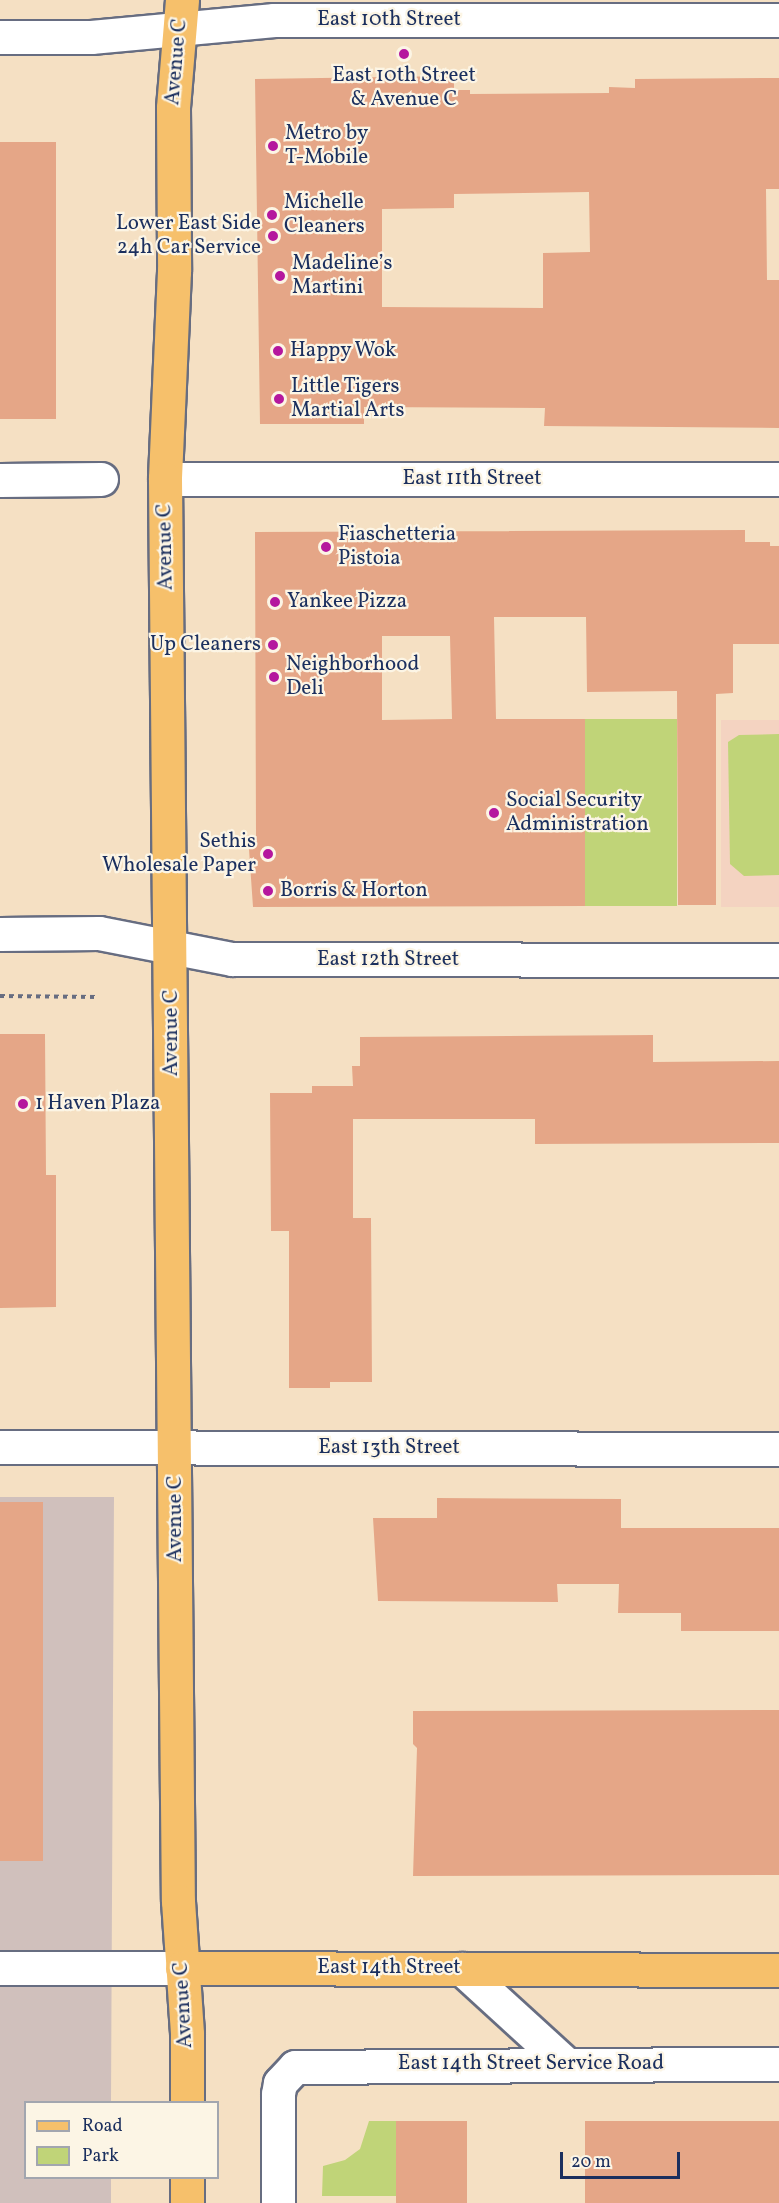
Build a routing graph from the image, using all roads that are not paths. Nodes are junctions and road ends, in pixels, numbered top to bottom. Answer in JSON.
{"nodes":[{"id":1,"x":181,"y":15,"type":"edge"},
{"id":2,"x":779,"y":20,"type":"edge"},
{"id":3,"x":0,"y":37,"type":"edge"},
{"id":4,"x":101,"y":479,"type":"dead end"},
{"id":5,"x":779,"y":479,"type":"edge"},
{"id":6,"x":0,"y":480,"type":"edge"},
{"id":7,"x":165,"y":480,"type":"junction"},
{"id":8,"x":0,"y":934,"type":"edge"},
{"id":9,"x":172,"y":948,"type":"junction"},
{"id":10,"x":779,"y":960,"type":"edge"},
{"id":11,"x":0,"y":1447,"type":"edge"},
{"id":12,"x":175,"y":1447,"type":"junction"},
{"id":13,"x":779,"y":1449,"type":"edge"},
{"id":14,"x":0,"y":1968,"type":"edge"},
{"id":15,"x":182,"y":1968,"type":"junction"},
{"id":16,"x":462,"y":1969,"type":"junction"},
{"id":17,"x":779,"y":1970,"type":"edge"},
{"id":18,"x":566,"y":2064,"type":"junction"},
{"id":19,"x":779,"y":2064,"type":"edge"},
{"id":20,"x":187,"y":2101,"type":"edge"},
{"id":21,"x":187,"y":2179,"type":"edge"},
{"id":22,"x":188,"y":2203,"type":"edge"},
{"id":23,"x":278,"y":2203,"type":"edge"}],
"edges":[{"from":1,"to":2,"type":"street","name":"East 10th Street"},
{"from":1,"to":3,"type":"street","name":"East 10th Street"},
{"from":1,"to":7,"type":"main road","name":"Avenue C"},
{"from":4,"to":6,"type":"street"},
{"from":5,"to":7,"type":"street","name":"East 11th Street"},
{"from":7,"to":9,"type":"main road","name":"Avenue C"},
{"from":8,"to":9,"type":"street","name":"East 12th Street"},
{"from":9,"to":10,"type":"street","name":"East 12th Street"},
{"from":9,"to":12,"type":"main road","name":"Avenue C"},
{"from":11,"to":12,"type":"street","name":"East 13th Street"},
{"from":12,"to":13,"type":"street","name":"East 13th Street"},
{"from":12,"to":15,"type":"main road","name":"Avenue C"},
{"from":14,"to":15,"type":"street","name":"East 14th Street"},
{"from":15,"to":16,"type":"main road","name":"East 14th Street"},
{"from":15,"to":20,"type":"main road","name":"Avenue C"},
{"from":16,"to":17,"type":"main road","name":"East 14th Street"},
{"from":16,"to":18,"type":"street"},
{"from":18,"to":19,"type":"street","name":"East 14th Street Service Road"},
{"from":18,"to":23,"type":"street","name":"East 14th Street Service Road"},
{"from":21,"to":22,"type":"main road"}]}
